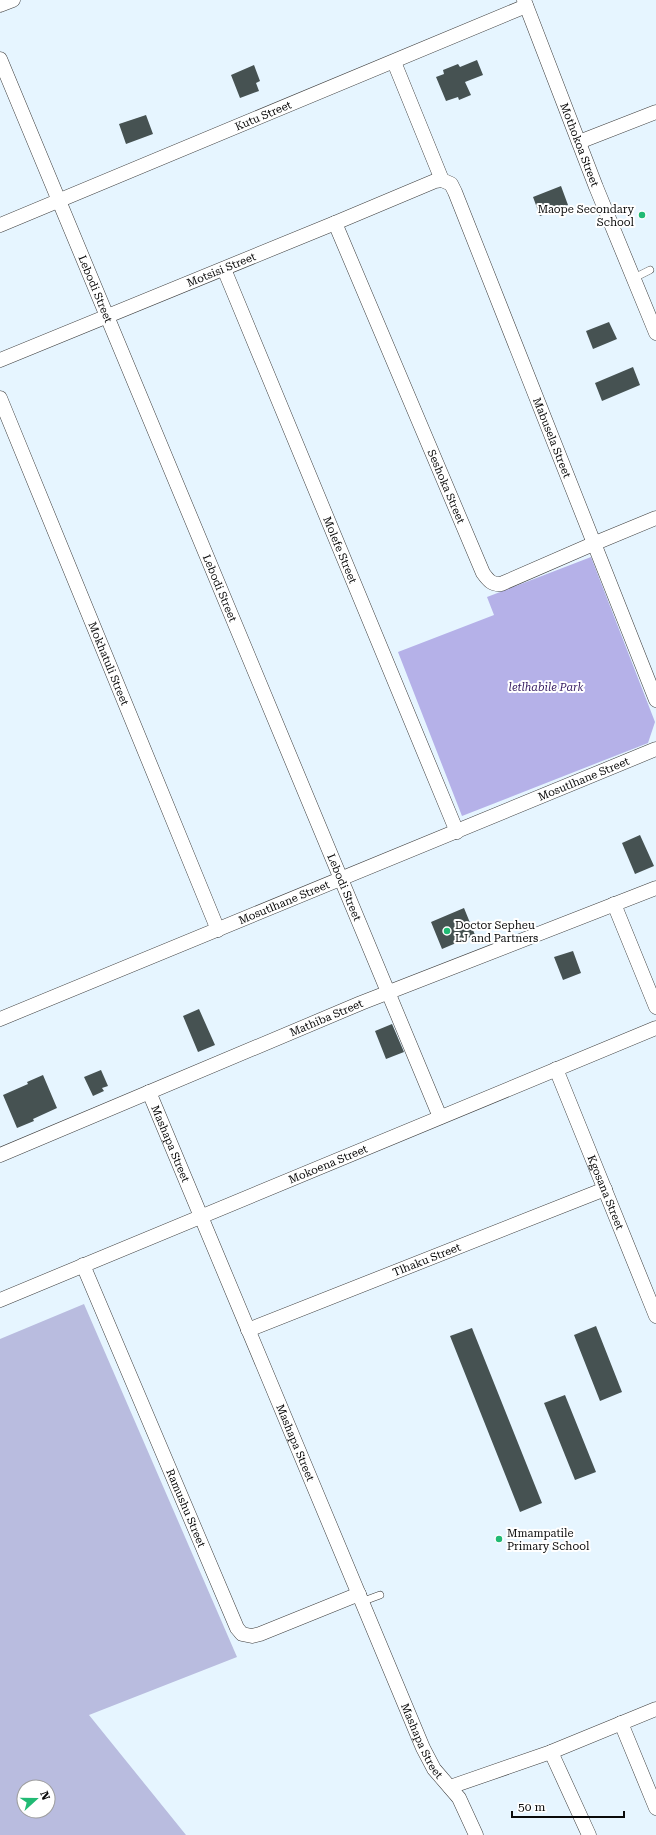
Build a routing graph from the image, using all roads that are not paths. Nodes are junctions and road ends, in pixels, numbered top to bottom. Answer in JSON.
{"nodes":[{"id":1,"x":14,"y":0,"type":"edge"},
{"id":2,"x":525,"y":3,"type":"edge"},
{"id":3,"x":0,"y":5,"type":"edge"},
{"id":4,"x":0,"y":59,"type":"edge"},
{"id":5,"x":394,"y":62,"type":"junction"},
{"id":6,"x":656,"y":112,"type":"edge"},
{"id":7,"x":579,"y":142,"type":"junction"},
{"id":8,"x":442,"y":180,"type":"junction"},
{"id":9,"x":59,"y":200,"type":"junction"},
{"id":10,"x":335,"y":223,"type":"junction"},
{"id":11,"x":0,"y":225,"type":"edge"},
{"id":12,"x":224,"y":268,"type":"junction"},
{"id":13,"x":650,"y":270,"type":"dead end"},
{"id":14,"x":634,"y":278,"type":"junction"},
{"id":15,"x":107,"y":316,"type":"junction"},
{"id":16,"x":656,"y":333,"type":"edge"},
{"id":17,"x":0,"y":360,"type":"edge"},
{"id":18,"x":0,"y":398,"type":"edge"},
{"id":19,"x":656,"y":518,"type":"edge"},
{"id":20,"x":593,"y":544,"type":"junction"},
{"id":21,"x":656,"y":700,"type":"edge"},
{"id":22,"x":656,"y":749,"type":"edge"},
{"id":23,"x":457,"y":832,"type":"junction"},
{"id":24,"x":341,"y":880,"type":"junction"},
{"id":25,"x":656,"y":888,"type":"edge"},
{"id":26,"x":614,"y":904,"type":"junction"},
{"id":27,"x":218,"y":930,"type":"junction"},
{"id":28,"x":388,"y":992,"type":"junction"},
{"id":29,"x":656,"y":1007,"type":"edge"},
{"id":30,"x":0,"y":1019,"type":"edge"},
{"id":31,"x":656,"y":1028,"type":"edge"},
{"id":32,"x":556,"y":1069,"type":"junction"},
{"id":33,"x":149,"y":1092,"type":"junction"},
{"id":34,"x":440,"y":1117,"type":"junction"},
{"id":35,"x":0,"y":1155,"type":"edge"},
{"id":36,"x":604,"y":1189,"type":"junction"},
{"id":37,"x":201,"y":1216,"type":"junction"},
{"id":38,"x":83,"y":1265,"type":"junction"},
{"id":39,"x":0,"y":1300,"type":"edge"},
{"id":40,"x":656,"y":1316,"type":"edge"},
{"id":41,"x":248,"y":1330,"type":"junction"},
{"id":42,"x":380,"y":1595,"type":"dead end"},
{"id":43,"x":360,"y":1598,"type":"junction"},
{"id":44,"x":656,"y":1709,"type":"edge"},
{"id":45,"x":621,"y":1723,"type":"junction"},
{"id":46,"x":551,"y":1752,"type":"junction"},
{"id":47,"x":450,"y":1787,"type":"junction"},
{"id":48,"x":656,"y":1808,"type":"edge"},
{"id":49,"x":476,"y":1835,"type":"edge"},
{"id":50,"x":589,"y":1835,"type":"edge"}],
"edges":[{"from":1,"to":3,"type":"street"},
{"from":2,"to":5,"type":"street","name":"Kutu Street"},
{"from":2,"to":7,"type":"street","name":"Mothokoa Street"},
{"from":4,"to":9,"type":"street","name":"Lebodi Street"},
{"from":5,"to":8,"type":"street"},
{"from":5,"to":9,"type":"street","name":"Kutu Street"},
{"from":6,"to":7,"type":"street"},
{"from":7,"to":14,"type":"street","name":"Mothokoa Street"},
{"from":8,"to":10,"type":"street","name":"Motsisi Street"},
{"from":8,"to":20,"type":"street","name":"Mabusela Street"},
{"from":9,"to":11,"type":"street","name":"Kutu Street"},
{"from":9,"to":15,"type":"street","name":"Lebodi Street"},
{"from":10,"to":12,"type":"street","name":"Motsisi Street"},
{"from":10,"to":20,"type":"street","name":"Seshoka Street"},
{"from":12,"to":15,"type":"street","name":"Motsisi Street"},
{"from":12,"to":23,"type":"street","name":"Molefe Street"},
{"from":13,"to":14,"type":"lane"},
{"from":14,"to":16,"type":"street","name":"Mothokoa Street"},
{"from":15,"to":17,"type":"street","name":"Motsisi Street"},
{"from":15,"to":24,"type":"street","name":"Lebodi Street"},
{"from":18,"to":27,"type":"street","name":"Mokhatuli Street"},
{"from":19,"to":20,"type":"street","name":"Seshoka Street"},
{"from":20,"to":21,"type":"street","name":"Mabusela Street"},
{"from":22,"to":23,"type":"street","name":"Mosutlhane Street"},
{"from":23,"to":24,"type":"street","name":"Mosutlhane Street"},
{"from":24,"to":27,"type":"street","name":"Mosutlhane Street"},
{"from":24,"to":28,"type":"street","name":"Lebodi Street"},
{"from":25,"to":26,"type":"street","name":"Mathiba Street"},
{"from":26,"to":28,"type":"street","name":"Mathiba Street"},
{"from":26,"to":29,"type":"street"},
{"from":27,"to":30,"type":"street","name":"Mosutlhane Street"},
{"from":28,"to":33,"type":"street","name":"Mathiba Street"},
{"from":28,"to":34,"type":"street","name":"Lebodi Street"},
{"from":31,"to":32,"type":"street","name":"Mokoena Street"},
{"from":32,"to":34,"type":"street","name":"Mokoena Street"},
{"from":32,"to":36,"type":"street","name":"Kgosana Street"},
{"from":33,"to":35,"type":"street","name":"Mathiba Street"},
{"from":33,"to":37,"type":"street","name":"Mashapa Street"},
{"from":34,"to":37,"type":"street","name":"Mokoena Street"},
{"from":36,"to":40,"type":"street","name":"Kgosana Street"},
{"from":36,"to":41,"type":"street","name":"Tlhaku Street"},
{"from":37,"to":38,"type":"street","name":"Mokoena Street"},
{"from":37,"to":41,"type":"street","name":"Mashapa Street"},
{"from":38,"to":39,"type":"street","name":"Mokoena Street"},
{"from":38,"to":43,"type":"street","name":"Ramushu Street"},
{"from":41,"to":43,"type":"street","name":"Mashapa Street"},
{"from":42,"to":43,"type":"lane"},
{"from":43,"to":47,"type":"street","name":"Mashapa Street"},
{"from":44,"to":45,"type":"street"},
{"from":45,"to":46,"type":"street"},
{"from":45,"to":48,"type":"street"},
{"from":46,"to":47,"type":"street"},
{"from":46,"to":50,"type":"street"},
{"from":47,"to":49,"type":"street","name":"Mashapa Street"}]}
